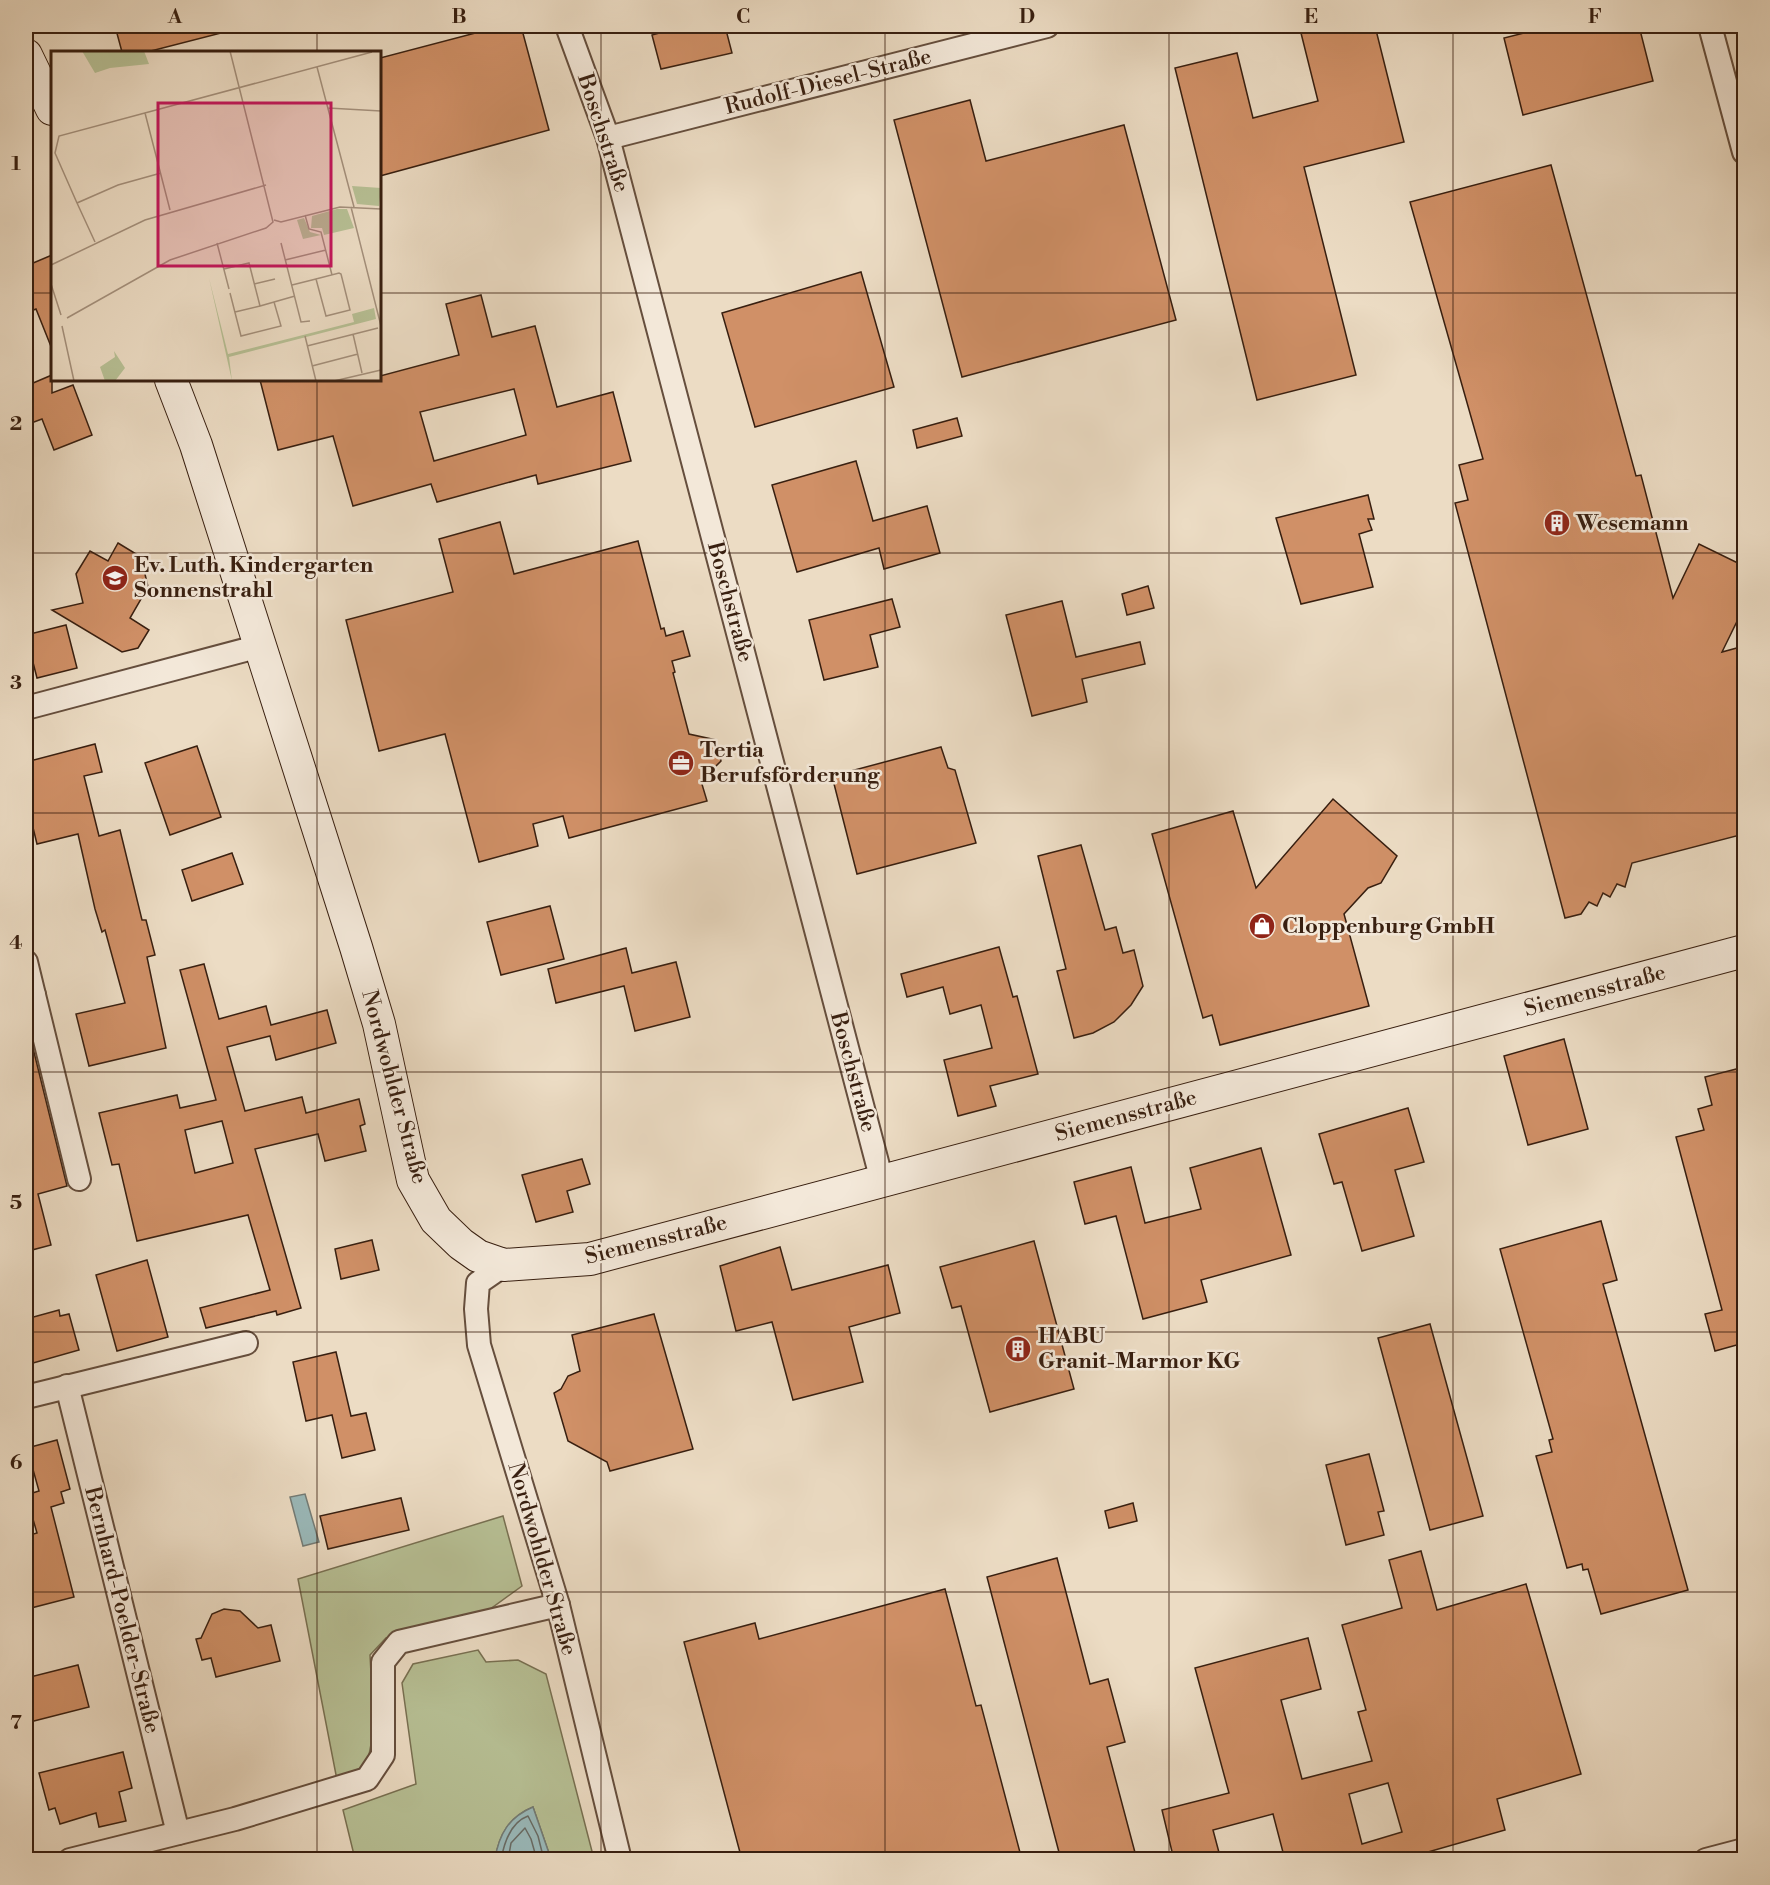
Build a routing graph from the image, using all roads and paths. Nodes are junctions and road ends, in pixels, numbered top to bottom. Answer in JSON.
{"nodes":[{"id":1,"x":567,"y":26,"type":"edge"},
{"id":2,"x":1047,"y":26,"type":"edge"},
{"id":3,"x":1710,"y":26,"type":"edge"},
{"id":4,"x":1013,"y":30,"type":"edge"},
{"id":5,"x":26,"y":56,"type":"edge"},
{"id":6,"x":51,"y":108,"type":"edge"},
{"id":7,"x":608,"y":138,"type":"junction"},
{"id":8,"x":1744,"y":152,"type":"edge"},
{"id":9,"x":171,"y":381,"type":"edge"},
{"id":10,"x":260,"y":646,"type":"junction"},
{"id":11,"x":26,"y":708,"type":"edge"},
{"id":12,"x":1744,"y":951,"type":"edge"},
{"id":13,"x":26,"y":962,"type":"edge"},
{"id":14,"x":30,"y":996,"type":"edge"},
{"id":15,"x":79,"y":1179,"type":"dead end"},
{"id":16,"x":882,"y":1181,"type":"junction"},
{"id":17,"x":504,"y":1265,"type":"junction"},
{"id":18,"x":246,"y":1343,"type":"dead end"},
{"id":19,"x":67,"y":1386,"type":"junction"},
{"id":20,"x":26,"y":1397,"type":"edge"},
{"id":21,"x":558,"y":1605,"type":"junction"},
{"id":22,"x":178,"y":1833,"type":"junction"},
{"id":23,"x":70,"y":1860,"type":"edge"},
{"id":24,"x":620,"y":1860,"type":"edge"}],
"edges":[{"from":1,"to":7,"type":"street","name":"Boschstraße"},
{"from":2,"to":4,"type":"street","name":"Rudolf-Diesel-Straße"},
{"from":3,"to":8,"type":"street"},
{"from":4,"to":7,"type":"street","name":"Rudolf-Diesel-Straße"},
{"from":5,"to":6,"type":"main road"},
{"from":7,"to":16,"type":"street","name":"Boschstraße"},
{"from":9,"to":10,"type":"main road","name":"Nordwohlder Straße"},
{"from":10,"to":11,"type":"street"},
{"from":10,"to":17,"type":"main road","name":"Nordwohlder Straße"},
{"from":12,"to":16,"type":"main road","name":"Siemensstraße"},
{"from":13,"to":14,"type":"street"},
{"from":14,"to":15,"type":"street"},
{"from":16,"to":17,"type":"main road","name":"Siemensstraße"},
{"from":17,"to":21,"type":"street","name":"Nordwohlder Straße"},
{"from":18,"to":19,"type":"street"},
{"from":19,"to":20,"type":"street"},
{"from":19,"to":22,"type":"street","name":"Bernhard-Poelder-Straße"},
{"from":21,"to":22,"type":"street"},
{"from":21,"to":24,"type":"street","name":"Nordwohlder Straße"},
{"from":22,"to":23,"type":"street"}]}
